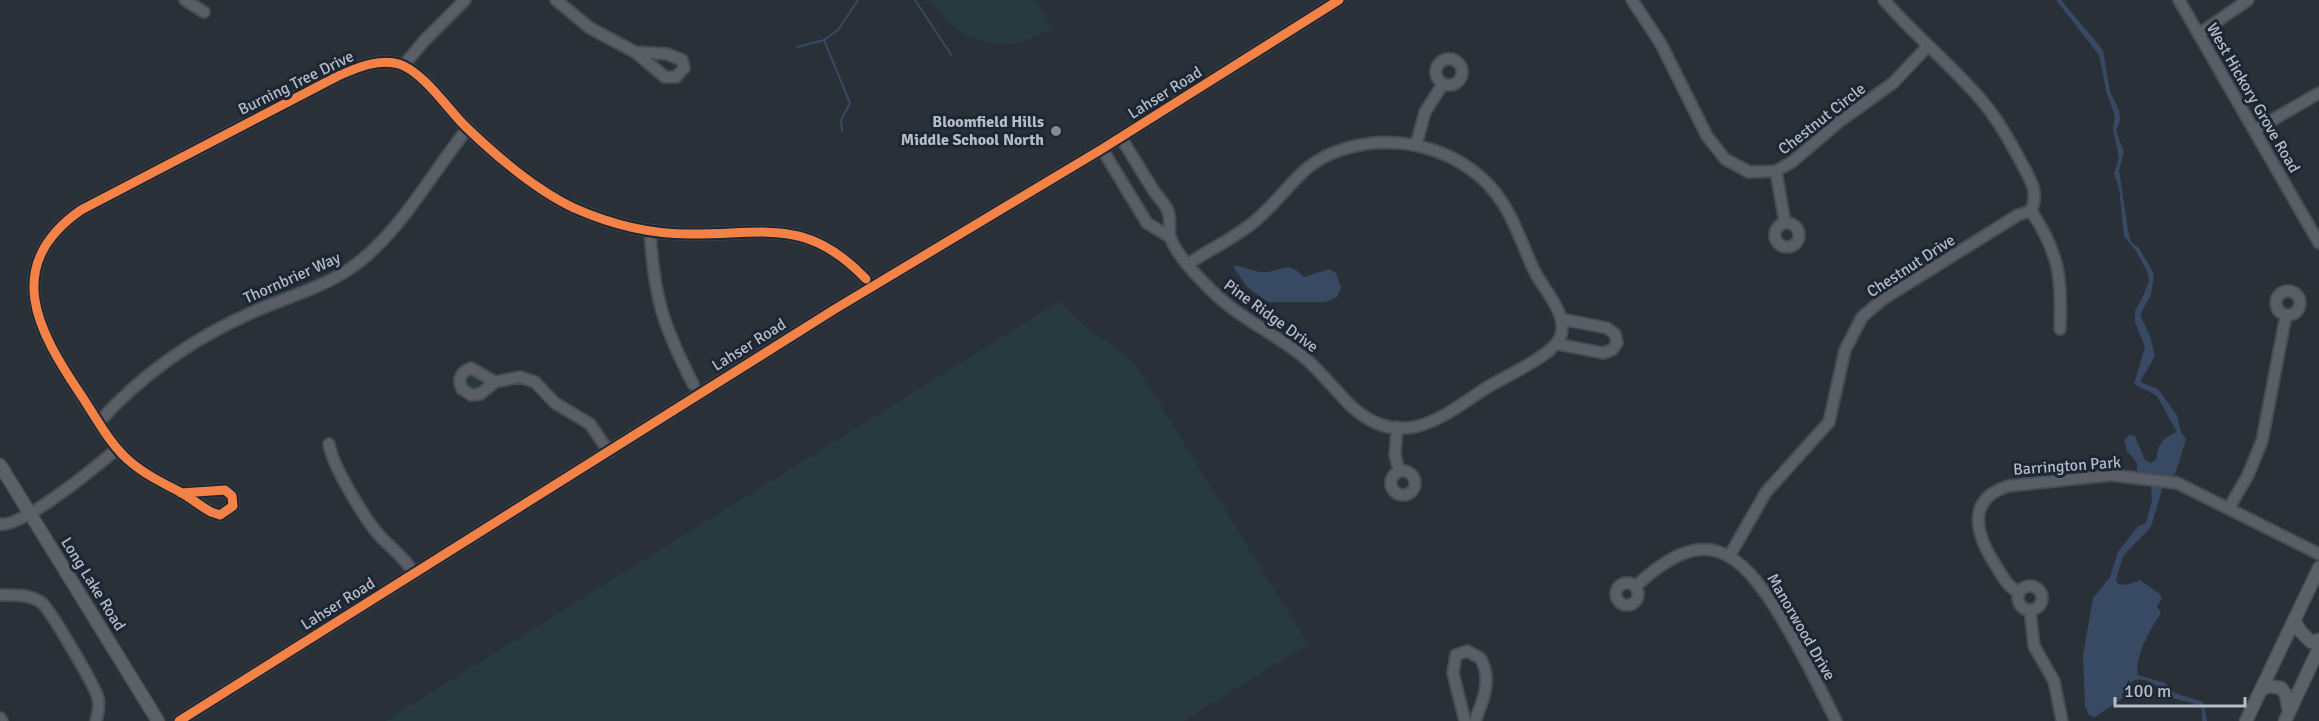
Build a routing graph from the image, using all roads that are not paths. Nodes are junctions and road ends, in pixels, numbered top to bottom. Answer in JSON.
{"nodes":[{"id":1,"x":184,"y":0,"type":"edge"},
{"id":2,"x":465,"y":0,"type":"edge"},
{"id":3,"x":556,"y":0,"type":"edge"},
{"id":4,"x":1339,"y":0,"type":"edge"},
{"id":5,"x":1632,"y":0,"type":"edge"},
{"id":6,"x":1884,"y":0,"type":"edge"},
{"id":7,"x":2179,"y":0,"type":"edge"},
{"id":8,"x":2248,"y":0,"type":"edge"},
{"id":9,"x":204,"y":12,"type":"dead end"},
{"id":10,"x":2199,"y":34,"type":"junction"},
{"id":11,"x":1926,"y":47,"type":"junction"},
{"id":12,"x":635,"y":52,"type":"dead end"},
{"id":13,"x":403,"y":66,"type":"junction"},
{"id":14,"x":1443,"y":84,"type":"dead end"},
{"id":15,"x":2319,"y":93,"type":"edge"},
{"id":16,"x":468,"y":128,"type":"junction"},
{"id":17,"x":2255,"y":130,"type":"junction"},
{"id":18,"x":1121,"y":138,"type":"junction"},
{"id":19,"x":1416,"y":145,"type":"junction"},
{"id":20,"x":1102,"y":149,"type":"junction"},
{"id":21,"x":1776,"y":171,"type":"junction"},
{"id":22,"x":2031,"y":211,"type":"junction"},
{"id":23,"x":1785,"y":223,"type":"dead end"},
{"id":24,"x":650,"y":231,"type":"junction"},
{"id":25,"x":1170,"y":237,"type":"junction"},
{"id":26,"x":2319,"y":243,"type":"edge"},
{"id":27,"x":1188,"y":264,"type":"junction"},
{"id":28,"x":866,"y":279,"type":"dead end"},
{"id":29,"x":2286,"y":315,"type":"dead end"},
{"id":30,"x":1561,"y":320,"type":"junction"},
{"id":31,"x":2060,"y":329,"type":"dead end"},
{"id":32,"x":1557,"y":344,"type":"junction"},
{"id":33,"x":495,"y":382,"type":"dead end"},
{"id":34,"x":693,"y":384,"type":"dead end"},
{"id":35,"x":99,"y":422,"type":"junction"},
{"id":36,"x":1397,"y":427,"type":"junction"},
{"id":37,"x":329,"y":444,"type":"dead end"},
{"id":38,"x":117,"y":449,"type":"junction"},
{"id":39,"x":609,"y":452,"type":"junction"},
{"id":40,"x":0,"y":465,"type":"edge"},
{"id":41,"x":1399,"y":471,"type":"dead end"},
{"id":42,"x":181,"y":493,"type":"dead end"},
{"id":43,"x":2229,"y":508,"type":"junction"},
{"id":44,"x":30,"y":513,"type":"junction"},
{"id":45,"x":0,"y":524,"type":"edge"},
{"id":46,"x":2319,"y":554,"type":"edge"},
{"id":47,"x":1730,"y":555,"type":"junction"},
{"id":48,"x":2319,"y":568,"type":"edge"},
{"id":49,"x":414,"y":573,"type":"junction"},
{"id":50,"x":1635,"y":586,"type":"dead end"},
{"id":51,"x":2019,"y":593,"type":"junction"},
{"id":52,"x":0,"y":595,"type":"edge"},
{"id":53,"x":2030,"y":610,"type":"junction"},
{"id":54,"x":2294,"y":620,"type":"junction"},
{"id":55,"x":2319,"y":640,"type":"edge"},
{"id":56,"x":2319,"y":648,"type":"edge"},
{"id":57,"x":2262,"y":689,"type":"junction"},
{"id":58,"x":2287,"y":716,"type":"edge"},
{"id":59,"x":96,"y":721,"type":"edge"},
{"id":60,"x":158,"y":721,"type":"edge"},
{"id":61,"x":179,"y":721,"type":"edge"},
{"id":62,"x":1465,"y":721,"type":"edge"},
{"id":63,"x":1475,"y":721,"type":"edge"},
{"id":64,"x":1836,"y":721,"type":"edge"},
{"id":65,"x":2062,"y":721,"type":"edge"},
{"id":66,"x":2246,"y":721,"type":"edge"}],
"edges":[{"from":1,"to":9,"type":"street"},
{"from":2,"to":13,"type":"street"},
{"from":3,"to":12,"type":"street"},
{"from":4,"to":18,"type":"street","name":"Lahser Road"},
{"from":5,"to":21,"type":"street","name":"Chestnut Circle"},
{"from":6,"to":11,"type":"street"},
{"from":7,"to":10,"type":"street","name":"West Hickory Grove Road"},
{"from":8,"to":10,"type":"street"},
{"from":10,"to":17,"type":"street","name":"West Hickory Grove Road"},
{"from":11,"to":21,"type":"street","name":"Chestnut Circle"},
{"from":11,"to":22,"type":"street"},
{"from":13,"to":16,"type":"street"},
{"from":13,"to":35,"type":"street","name":"Burning Tree Drive"},
{"from":14,"to":19,"type":"street"},
{"from":15,"to":17,"type":"street"},
{"from":16,"to":24,"type":"street"},
{"from":16,"to":35,"type":"street","name":"Thornbrier Way"},
{"from":17,"to":26,"type":"street","name":"West Hickory Grove Road"},
{"from":18,"to":20,"type":"street","name":"Lahser Road"},
{"from":18,"to":25,"type":"street","name":"Pine Ridge Drive"},
{"from":19,"to":27,"type":"street"},
{"from":19,"to":30,"type":"street"},
{"from":20,"to":25,"type":"street","name":"Pine Ridge Drive"},
{"from":20,"to":39,"type":"street","name":"Lahser Road"},
{"from":21,"to":23,"type":"street"},
{"from":22,"to":31,"type":"street"},
{"from":22,"to":47,"type":"street","name":"Chestnut Drive"},
{"from":24,"to":28,"type":"street"},
{"from":24,"to":34,"type":"street"},
{"from":25,"to":27,"type":"street","name":"Pine Ridge Drive"},
{"from":27,"to":36,"type":"street","name":"Pine Ridge Drive"},
{"from":29,"to":43,"type":"street"},
{"from":30,"to":32,"type":"street"},
{"from":30,"to":32,"type":"street"},
{"from":32,"to":36,"type":"street","name":"Pine Ridge Drive"},
{"from":33,"to":39,"type":"street"},
{"from":35,"to":38,"type":"street","name":"Burning Tree Drive"},
{"from":36,"to":41,"type":"street"},
{"from":37,"to":49,"type":"street"},
{"from":38,"to":42,"type":"street","name":"Burning Tree Drive"},
{"from":38,"to":44,"type":"street"},
{"from":39,"to":49,"type":"street","name":"Lahser Road"},
{"from":40,"to":44,"type":"main road","name":"Long Lake Road"},
{"from":43,"to":46,"type":"street","name":"Barrington Park"},
{"from":43,"to":51,"type":"street","name":"Barrington Park"},
{"from":44,"to":45,"type":"street"},
{"from":44,"to":60,"type":"main road","name":"Long Lake Road"},
{"from":47,"to":50,"type":"street"},
{"from":47,"to":64,"type":"street","name":"Manorwood Drive"},
{"from":48,"to":54,"type":"main road"},
{"from":49,"to":61,"type":"street","name":"Lahser Road"},
{"from":51,"to":53,"type":"street","name":"Barrington Park"},
{"from":51,"to":53,"type":"street","name":"Barrington Park"},
{"from":52,"to":59,"type":"street"},
{"from":53,"to":65,"type":"street","name":"Barrington Park"},
{"from":54,"to":55,"type":"main road"},
{"from":54,"to":57,"type":"main road"},
{"from":56,"to":58,"type":"main road"},
{"from":57,"to":58,"type":"main road"},
{"from":57,"to":66,"type":"main road"},
{"from":62,"to":63,"type":"street"}]}
